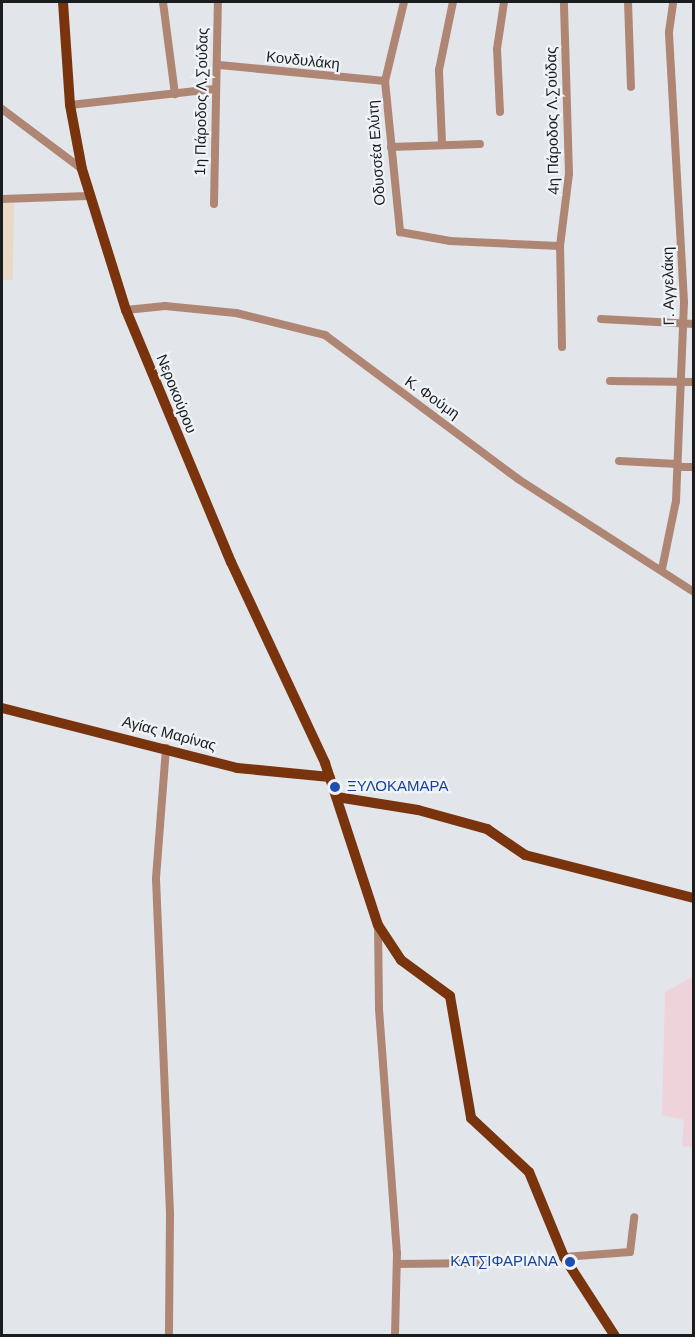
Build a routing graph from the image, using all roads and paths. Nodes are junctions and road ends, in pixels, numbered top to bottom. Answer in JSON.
{"nodes":[{"id":1,"x":64,"y":2,"type":"edge"},
{"id":2,"x":163,"y":2,"type":"edge"},
{"id":3,"x":218,"y":2,"type":"edge"},
{"id":4,"x":404,"y":2,"type":"edge"},
{"id":5,"x":453,"y":2,"type":"edge"},
{"id":6,"x":504,"y":2,"type":"edge"},
{"id":7,"x":564,"y":2,"type":"edge"},
{"id":8,"x":628,"y":2,"type":"edge"},
{"id":9,"x":673,"y":2,"type":"edge"},
{"id":10,"x":219,"y":65,"type":"junction"},
{"id":11,"x":385,"y":81,"type":"junction"},
{"id":12,"x":631,"y":87,"type":"dead end"},
{"id":13,"x":214,"y":89,"type":"junction"},
{"id":14,"x":175,"y":94,"type":"junction"},
{"id":15,"x":70,"y":105,"type":"junction"},
{"id":16,"x":2,"y":109,"type":"edge"},
{"id":17,"x":500,"y":112,"type":"dead end"},
{"id":18,"x":442,"y":143,"type":"junction"},
{"id":19,"x":480,"y":144,"type":"dead end"},
{"id":20,"x":391,"y":147,"type":"junction"},
{"id":21,"x":82,"y":170,"type":"junction"},
{"id":22,"x":88,"y":196,"type":"junction"},
{"id":23,"x":2,"y":199,"type":"edge"},
{"id":24,"x":214,"y":204,"type":"dead end"},
{"id":25,"x":560,"y":246,"type":"junction"},
{"id":26,"x":126,"y":310,"type":"junction"},
{"id":27,"x":601,"y":319,"type":"dead end"},
{"id":28,"x":684,"y":324,"type":"junction"},
{"id":29,"x":693,"y":324,"type":"edge"},
{"id":30,"x":562,"y":347,"type":"dead end"},
{"id":31,"x":610,"y":381,"type":"dead end"},
{"id":32,"x":682,"y":381,"type":"junction"},
{"id":33,"x":693,"y":382,"type":"edge"},
{"id":34,"x":619,"y":461,"type":"dead end"},
{"id":35,"x":678,"y":465,"type":"junction"},
{"id":36,"x":693,"y":467,"type":"edge"},
{"id":37,"x":662,"y":569,"type":"junction"},
{"id":38,"x":693,"y":592,"type":"edge"},
{"id":39,"x":2,"y":708,"type":"edge"},
{"id":40,"x":166,"y":748,"type":"junction"},
{"id":41,"x":330,"y":777,"type":"junction"},
{"id":42,"x":337,"y":797,"type":"junction"},
{"id":43,"x":693,"y":897,"type":"edge"},
{"id":44,"x":378,"y":925,"type":"junction"},
{"id":45,"x":634,"y":1217,"type":"dead end"},
{"id":46,"x":564,"y":1257,"type":"junction"},
{"id":47,"x":485,"y":1263,"type":"dead end"},
{"id":48,"x":397,"y":1264,"type":"junction"},
{"id":49,"x":169,"y":1335,"type":"edge"},
{"id":50,"x":395,"y":1335,"type":"edge"},
{"id":51,"x":615,"y":1335,"type":"edge"}],
"edges":[{"from":1,"to":15,"type":"main road","name":"Νεροκούρου"},
{"from":2,"to":14,"type":"street"},
{"from":3,"to":10,"type":"street","name":"1η Πάροδος Λ.Σούδας"},
{"from":4,"to":11,"type":"street","name":"Οδυσσέα Ελύτη"},
{"from":5,"to":18,"type":"street"},
{"from":6,"to":17,"type":"street"},
{"from":7,"to":25,"type":"street","name":"4η Πάροδος Λ.Σούδας"},
{"from":8,"to":12,"type":"street"},
{"from":9,"to":28,"type":"street","name":"Γ. Αγγελάκη"},
{"from":10,"to":11,"type":"street","name":"Κονδυλάκη"},
{"from":10,"to":13,"type":"street","name":"1η Πάροδος Λ.Σούδας"},
{"from":11,"to":20,"type":"street","name":"Οδυσσέα Ελύτη"},
{"from":13,"to":14,"type":"street"},
{"from":13,"to":24,"type":"street","name":"1η Πάροδος Λ.Σούδας"},
{"from":14,"to":15,"type":"street"},
{"from":15,"to":21,"type":"main road","name":"Νεροκούρου"},
{"from":16,"to":21,"type":"street"},
{"from":18,"to":19,"type":"street"},
{"from":18,"to":20,"type":"street"},
{"from":20,"to":25,"type":"street","name":"Οδυσσέα Ελύτη"},
{"from":21,"to":22,"type":"main road","name":"Νεροκούρου"},
{"from":22,"to":23,"type":"street"},
{"from":22,"to":26,"type":"main road","name":"Νεροκούρου"},
{"from":25,"to":30,"type":"street","name":"4η Πάροδος Λ.Σούδας"},
{"from":26,"to":37,"type":"street","name":"Κ. Φούμη"},
{"from":26,"to":41,"type":"main road","name":"Νεροκούρου"},
{"from":27,"to":28,"type":"street"},
{"from":28,"to":29,"type":"street"},
{"from":28,"to":32,"type":"street","name":"Γ. Αγγελάκη"},
{"from":31,"to":32,"type":"street"},
{"from":32,"to":33,"type":"street"},
{"from":32,"to":35,"type":"street","name":"Γ. Αγγελάκη"},
{"from":34,"to":35,"type":"street"},
{"from":35,"to":36,"type":"street"},
{"from":35,"to":37,"type":"street","name":"Γ. Αγγελάκη"},
{"from":37,"to":38,"type":"street","name":"Κ. Φούμη"},
{"from":39,"to":40,"type":"main road","name":"Αγίας Μαρίνας"},
{"from":40,"to":41,"type":"main road","name":"Αγίας Μαρίνας"},
{"from":40,"to":49,"type":"street"},
{"from":41,"to":42,"type":"main road","name":"Νεροκούρου"},
{"from":42,"to":43,"type":"main road"},
{"from":42,"to":44,"type":"main road","name":"Νεροκούρου"},
{"from":44,"to":46,"type":"main road","name":"Νεροκούρου"},
{"from":44,"to":48,"type":"street"},
{"from":45,"to":46,"type":"street"},
{"from":46,"to":51,"type":"main road","name":"Νεροκούρου"},
{"from":47,"to":48,"type":"street"},
{"from":48,"to":50,"type":"street"}]}
